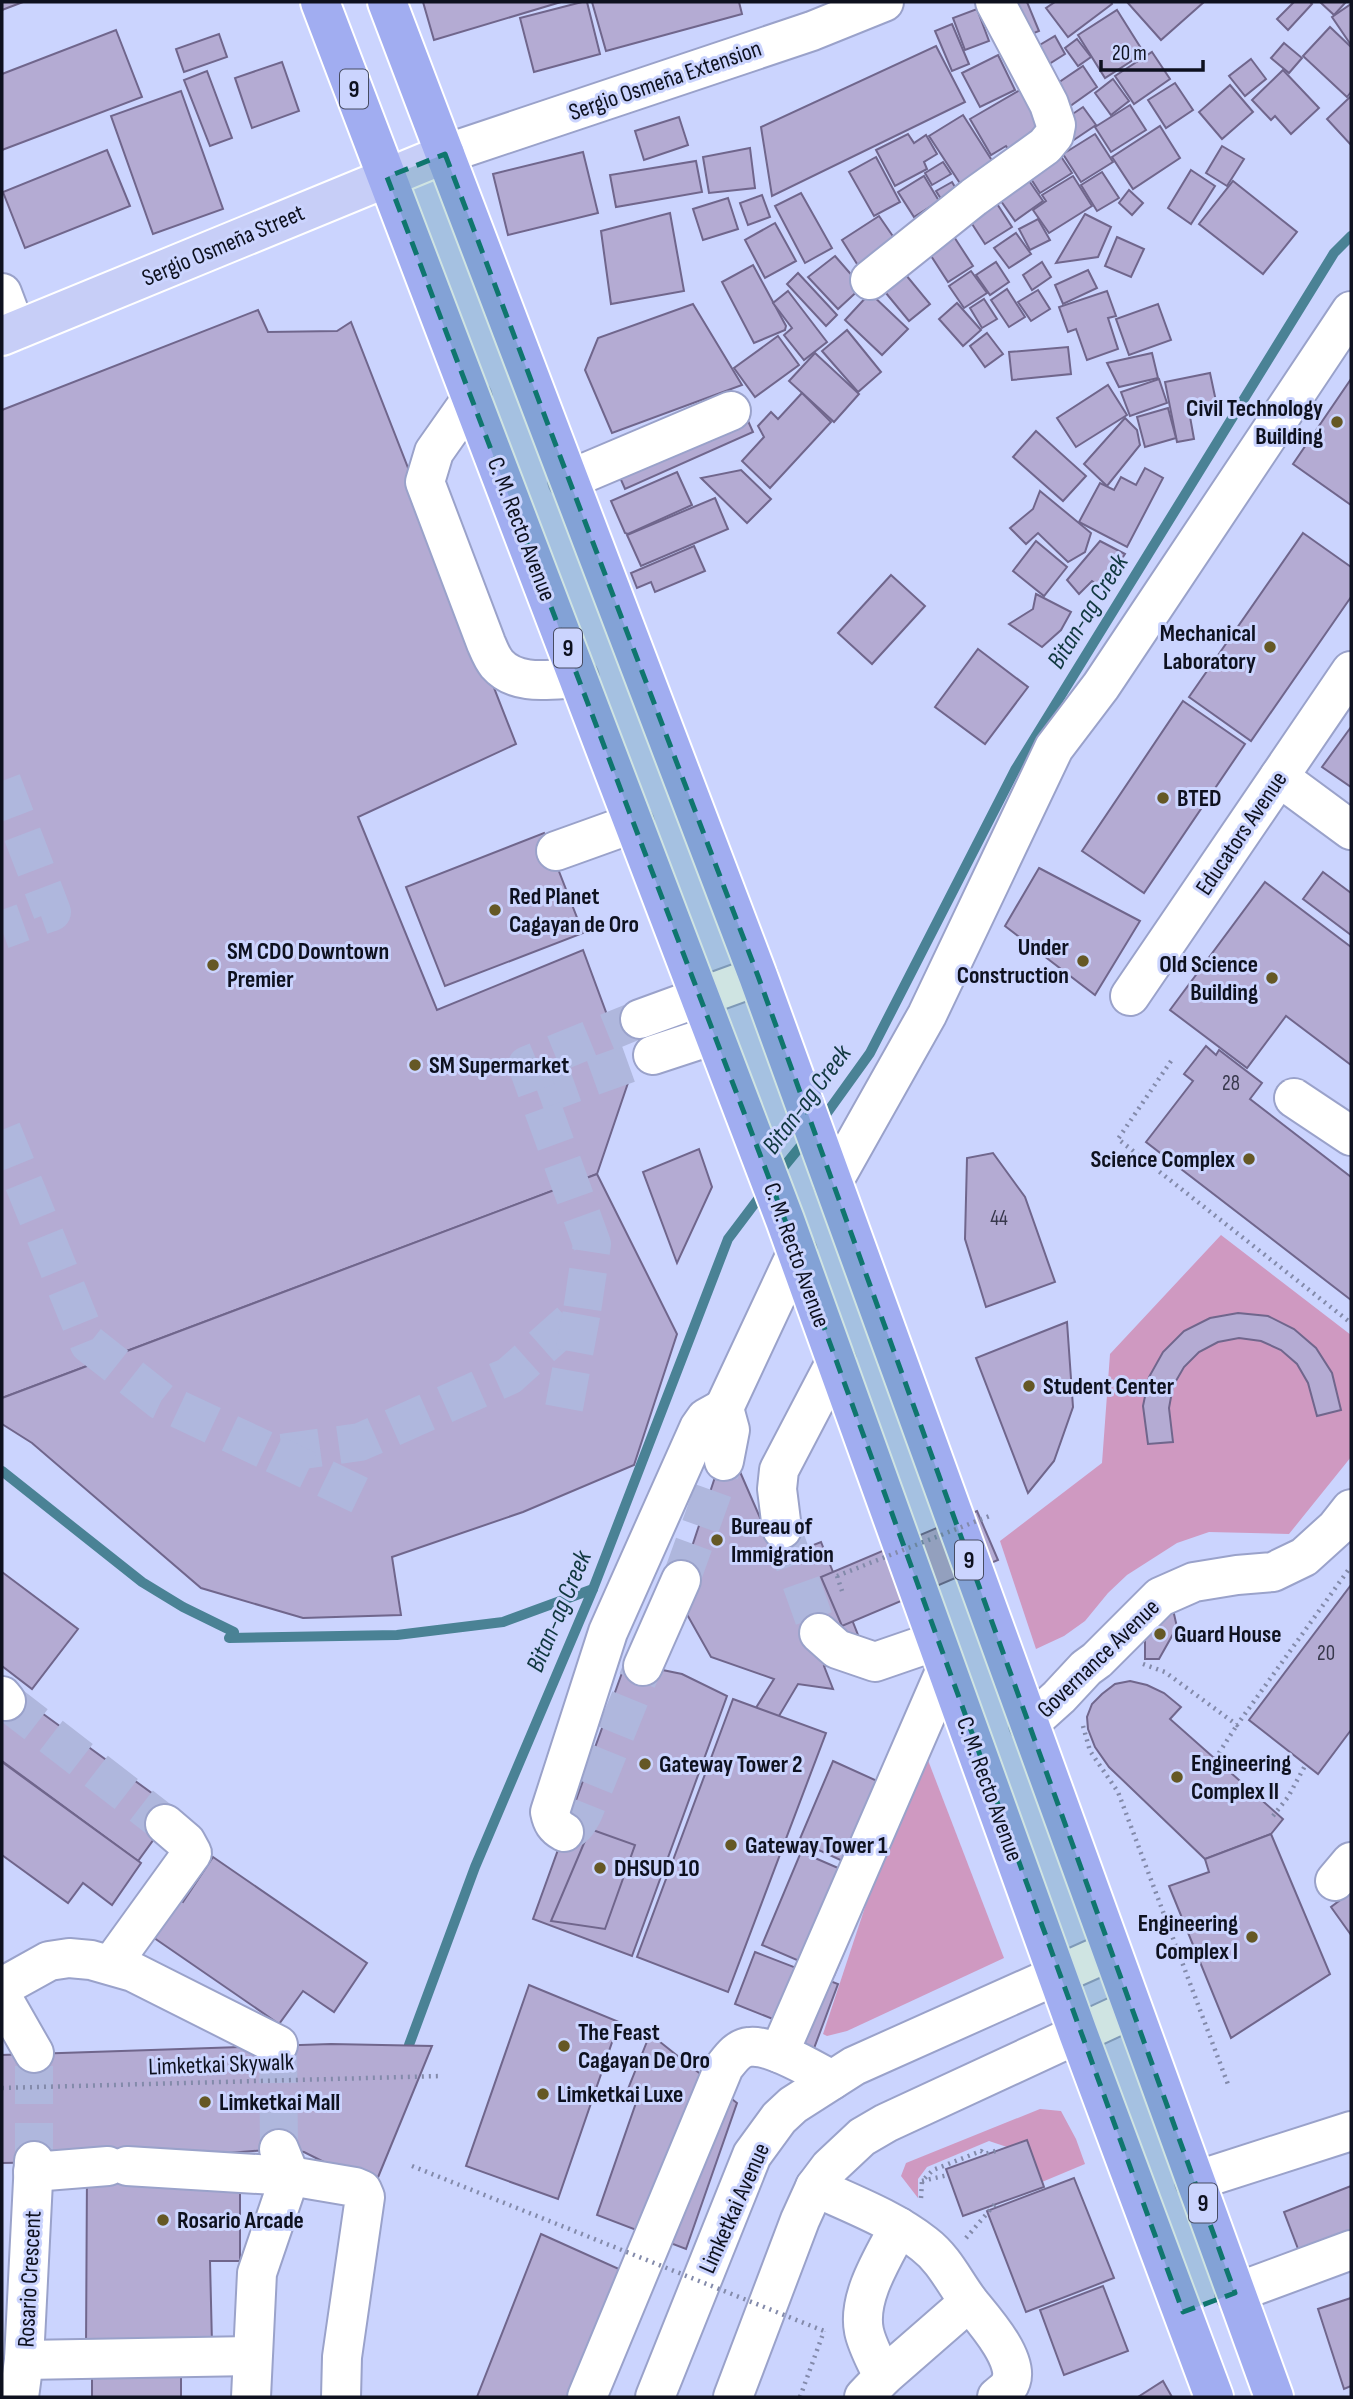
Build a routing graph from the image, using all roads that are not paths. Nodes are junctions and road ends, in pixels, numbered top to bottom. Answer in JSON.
{"nodes":[{"id":1,"x":320,"y":2,"type":"edge"},
{"id":2,"x":387,"y":2,"type":"edge"},
{"id":3,"x":884,"y":2,"type":"edge"},
{"id":4,"x":995,"y":2,"type":"edge"},
{"id":5,"x":445,"y":154,"type":"junction"},
{"id":6,"x":387,"y":177,"type":"junction"},
{"id":7,"x":870,"y":280,"type":"dead end"},
{"id":8,"x":2,"y":293,"type":"edge"},
{"id":9,"x":1351,"y":311,"type":"edge"},
{"id":10,"x":9,"y":333,"type":"edge"},
{"id":11,"x":472,"y":398,"type":"junction"},
{"id":12,"x":731,"y":411,"type":"dead end"},
{"id":13,"x":568,"y":480,"type":"junction"},
{"id":14,"x":1351,"y":671,"type":"edge"},
{"id":15,"x":579,"y":678,"type":"junction"},
{"id":16,"x":1279,"y":777,"type":"junction"},
{"id":17,"x":634,"y":823,"type":"junction"},
{"id":18,"x":1351,"y":830,"type":"edge"},
{"id":19,"x":556,"y":850,"type":"dead end"},
{"id":20,"x":758,"y":976,"type":"junction"},
{"id":21,"x":700,"y":996,"type":"junction"},
{"id":22,"x":1130,"y":996,"type":"dead end"},
{"id":23,"x":640,"y":1019,"type":"tunnel mouth"},
{"id":24,"x":714,"y":1035,"type":"junction"},
{"id":25,"x":653,"y":1055,"type":"tunnel mouth"},
{"id":26,"x":1294,"y":1098,"type":"dead end"},
{"id":27,"x":1351,"y":1136,"type":"edge"},
{"id":28,"x":830,"y":1175,"type":"junction"},
{"id":29,"x":791,"y":1236,"type":"junction"},
{"id":30,"x":836,"y":1361,"type":"junction"},
{"id":31,"x":724,"y":1408,"type":"junction"},
{"id":32,"x":724,"y":1461,"type":"tunnel mouth"},
{"id":33,"x":1351,"y":1508,"type":"edge"},
{"id":34,"x":782,"y":1530,"type":"tunnel mouth"},
{"id":35,"x":681,"y":1580,"type":"tunnel mouth"},
{"id":36,"x":819,"y":1633,"type":"tunnel mouth"},
{"id":37,"x":941,"y":1655,"type":"junction"},
{"id":38,"x":643,"y":1665,"type":"tunnel mouth"},
{"id":39,"x":1029,"y":1724,"type":"junction"},
{"id":40,"x":165,"y":1824,"type":"tunnel mouth"},
{"id":41,"x":564,"y":1832,"type":"dead end"},
{"id":42,"x":1111,"y":1951,"type":"junction"},
{"id":43,"x":111,"y":1965,"type":"junction"},
{"id":44,"x":1057,"y":1975,"type":"junction"},
{"id":45,"x":2,"y":1987,"type":"edge"},
{"id":46,"x":2,"y":1997,"type":"edge"},
{"id":47,"x":1132,"y":2009,"type":"junction"},
{"id":48,"x":1078,"y":2033,"type":"junction"},
{"id":49,"x":278,"y":2045,"type":"dead end"},
{"id":50,"x":34,"y":2053,"type":"tunnel mouth"},
{"id":51,"x":779,"y":2053,"type":"junction"},
{"id":52,"x":832,"y":2080,"type":"junction"},
{"id":53,"x":1351,"y":2131,"type":"edge"},
{"id":54,"x":285,"y":2163,"type":"junction"},
{"id":55,"x":1195,"y":2181,"type":"junction"},
{"id":56,"x":815,"y":2187,"type":"junction"},
{"id":57,"x":922,"y":2244,"type":"junction"},
{"id":58,"x":1351,"y":2250,"type":"edge"},
{"id":59,"x":1235,"y":2293,"type":"junction"},
{"id":60,"x":969,"y":2302,"type":"junction"},
{"id":61,"x":1182,"y":2312,"type":"junction"},
{"id":62,"x":252,"y":2356,"type":"junction"},
{"id":63,"x":24,"y":2360,"type":"junction"},
{"id":64,"x":873,"y":2387,"type":"edge"},
{"id":65,"x":19,"y":2397,"type":"edge"},
{"id":66,"x":251,"y":2397,"type":"edge"},
{"id":67,"x":341,"y":2397,"type":"edge"},
{"id":68,"x":587,"y":2397,"type":"edge"},
{"id":69,"x":654,"y":2397,"type":"edge"},
{"id":70,"x":733,"y":2397,"type":"edge"},
{"id":71,"x":997,"y":2397,"type":"edge"},
{"id":72,"x":1214,"y":2397,"type":"edge"},
{"id":73,"x":1274,"y":2397,"type":"edge"}],
"edges":[{"from":1,"to":6,"type":"highway","name":"C. M. Recto Avenue","number":"9"},
{"from":2,"to":5,"type":"highway","number":"9"},
{"from":3,"to":5,"type":"street","name":"Sergio Osmeña Extension"},
{"from":4,"to":7,"type":"street"},
{"from":5,"to":6,"type":"main road","name":"Sergio Osmeña Street"},
{"from":5,"to":13,"type":"highway","number":"9"},
{"from":6,"to":10,"type":"main road","name":"Sergio Osmeña Street"},
{"from":6,"to":11,"type":"highway","name":"C. M. Recto Avenue","number":"9"},
{"from":8,"to":10,"type":"street"},
{"from":9,"to":28,"type":"street"},
{"from":11,"to":15,"type":"highway","name":"C. M. Recto Avenue","number":"9"},
{"from":11,"to":15,"type":"street"},
{"from":12,"to":13,"type":"street"},
{"from":13,"to":20,"type":"highway","number":"9"},
{"from":14,"to":16,"type":"street","name":"Educators Avenue"},
{"from":15,"to":17,"type":"highway","name":"C. M. Recto Avenue","number":"9"},
{"from":16,"to":18,"type":"street"},
{"from":16,"to":22,"type":"street","name":"Educators Avenue"},
{"from":17,"to":19,"type":"street"},
{"from":17,"to":21,"type":"highway","name":"C. M. Recto Avenue","number":"9"},
{"from":20,"to":21,"type":"street"},
{"from":20,"to":28,"type":"highway","number":"9"},
{"from":21,"to":23,"type":"street"},
{"from":21,"to":24,"type":"highway","name":"C. M. Recto Avenue","number":"9"},
{"from":24,"to":25,"type":"street"},
{"from":24,"to":29,"type":"highway","name":"C. M. Recto Avenue","number":"9"},
{"from":26,"to":27,"type":"street"},
{"from":28,"to":39,"type":"highway","number":"9"},
{"from":29,"to":30,"type":"highway","name":"C. M. Recto Avenue","number":"9"},
{"from":29,"to":31,"type":"street"},
{"from":30,"to":34,"type":"street"},
{"from":30,"to":37,"type":"highway","name":"C. M. Recto Avenue","number":"9"},
{"from":31,"to":32,"type":"street"},
{"from":31,"to":41,"type":"street"},
{"from":33,"to":39,"type":"street","name":"Governance Avenue"},
{"from":35,"to":38,"type":"street"},
{"from":36,"to":37,"type":"street"},
{"from":37,"to":44,"type":"highway","name":"C. M. Recto Avenue","number":"9"},
{"from":37,"to":51,"type":"street"},
{"from":39,"to":42,"type":"highway","number":"9"},
{"from":40,"to":43,"type":"street"},
{"from":42,"to":44,"type":"street","name":"Limketkai Avenue"},
{"from":42,"to":47,"type":"highway","number":"9"},
{"from":43,"to":45,"type":"street"},
{"from":43,"to":49,"type":"street"},
{"from":44,"to":48,"type":"highway","name":"C. M. Recto Avenue","number":"9"},
{"from":44,"to":52,"type":"street","name":"Limketkai Avenue"},
{"from":46,"to":50,"type":"street"},
{"from":47,"to":48,"type":"street"},
{"from":47,"to":55,"type":"highway","number":"9"},
{"from":48,"to":56,"type":"street"},
{"from":48,"to":61,"type":"highway","name":"C. M. Recto Avenue","number":"9"},
{"from":51,"to":52,"type":"street"},
{"from":51,"to":68,"type":"street"},
{"from":52,"to":69,"type":"street","name":"Limketkai Avenue"},
{"from":53,"to":55,"type":"street"},
{"from":54,"to":62,"type":"street"},
{"from":54,"to":63,"type":"street","name":"Rosario Crescent"},
{"from":54,"to":67,"type":"street"},
{"from":55,"to":59,"type":"highway","number":"9"},
{"from":56,"to":57,"type":"street"},
{"from":56,"to":70,"type":"street"},
{"from":57,"to":60,"type":"street"},
{"from":57,"to":64,"type":"street"},
{"from":58,"to":59,"type":"street"},
{"from":59,"to":61,"type":"highway"},
{"from":59,"to":73,"type":"highway","number":"9"},
{"from":60,"to":64,"type":"street"},
{"from":60,"to":71,"type":"street"},
{"from":61,"to":72,"type":"highway","name":"C. M. Recto Avenue","number":"9"},
{"from":62,"to":63,"type":"street"},
{"from":62,"to":66,"type":"street"},
{"from":63,"to":65,"type":"street","name":"Rosario Crescent"}]}
